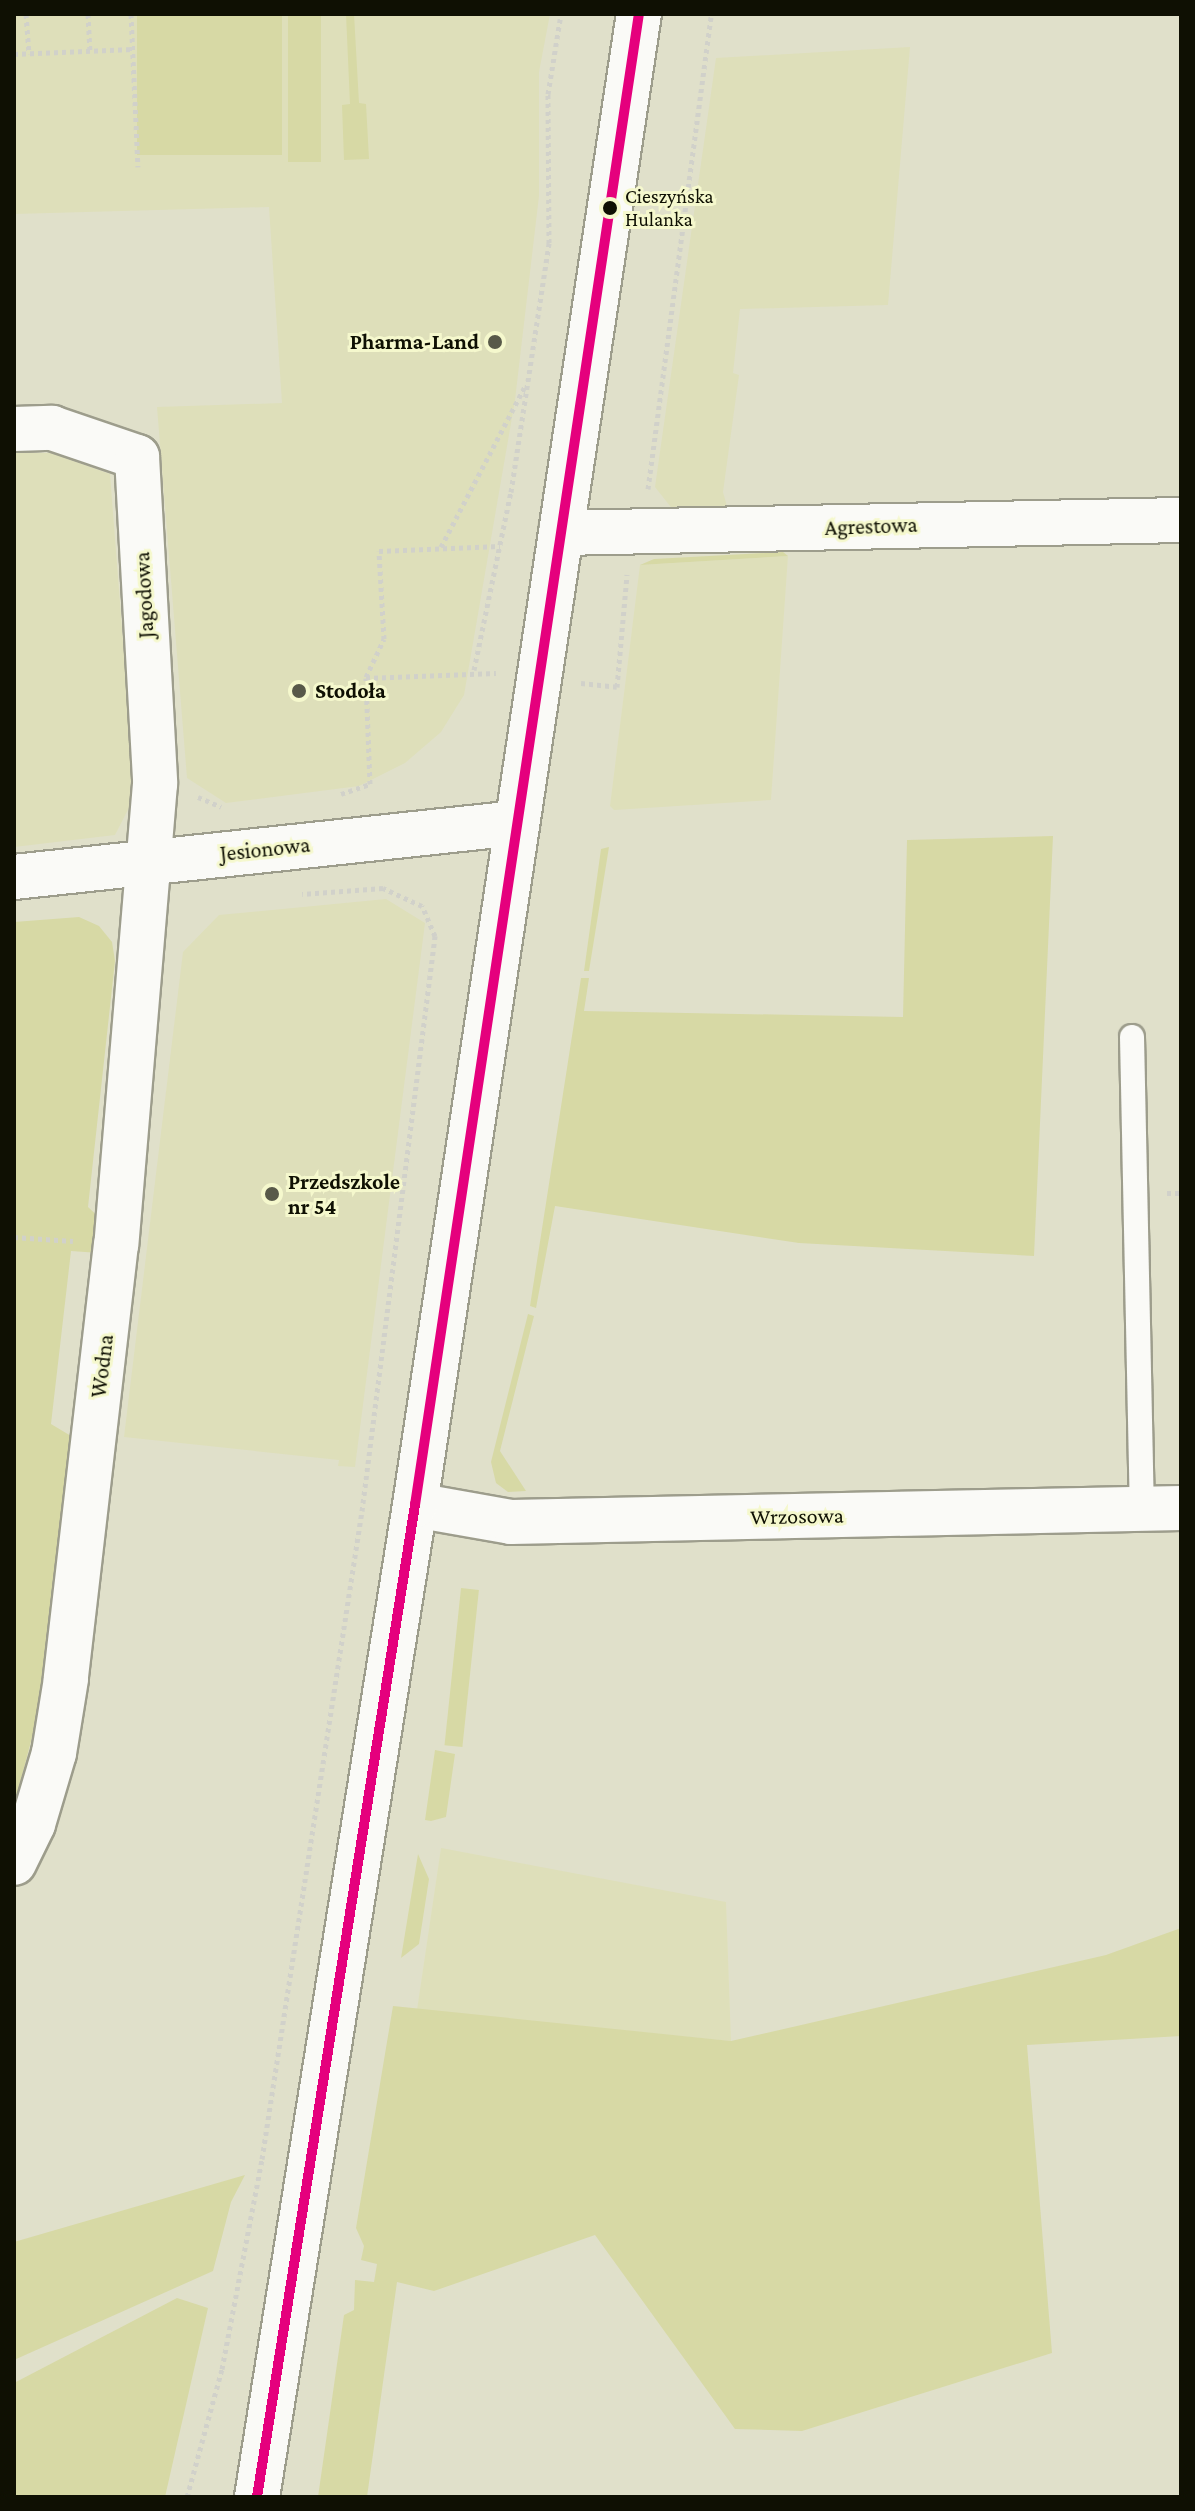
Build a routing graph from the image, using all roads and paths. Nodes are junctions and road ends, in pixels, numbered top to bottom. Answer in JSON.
{"nodes":[{"id":1,"x":26,"y":14,"type":"edge"},
{"id":2,"x":88,"y":14,"type":"edge"},
{"id":3,"x":131,"y":14,"type":"edge"},
{"id":4,"x":561,"y":14,"type":"edge"},
{"id":5,"x":639,"y":14,"type":"edge"},
{"id":6,"x":711,"y":14,"type":"edge"},
{"id":7,"x":133,"y":49,"type":"junction"},
{"id":8,"x":90,"y":51,"type":"junction"},
{"id":9,"x":14,"y":54,"type":"edge"},
{"id":10,"x":29,"y":54,"type":"junction"},
{"id":11,"x":138,"y":167,"type":"dead end"},
{"id":12,"x":527,"y":383,"type":"junction"},
{"id":13,"x":14,"y":429,"type":"edge"},
{"id":14,"x":1181,"y":520,"type":"edge"},
{"id":15,"x":561,"y":533,"type":"junction"},
{"id":16,"x":662,"y":533,"type":"junction"},
{"id":17,"x":500,"y":546,"type":"junction"},
{"id":18,"x":440,"y":548,"type":"junction"},
{"id":19,"x":366,"y":678,"type":"junction"},
{"id":20,"x":617,"y":687,"type":"dead end"},
{"id":21,"x":331,"y":795,"type":"dead end"},
{"id":22,"x":154,"y":799,"type":"junction"},
{"id":23,"x":228,"y":809,"type":"dead end"},
{"id":24,"x":517,"y":823,"type":"junction"},
{"id":25,"x":150,"y":860,"type":"junction"},
{"id":26,"x":14,"y":877,"type":"edge"},
{"id":27,"x":289,"y":896,"type":"dead end"},
{"id":28,"x":1132,"y":1037,"type":"dead end"},
{"id":29,"x":1172,"y":1193,"type":"dead end"},
{"id":30,"x":1181,"y":1193,"type":"edge"},
{"id":31,"x":14,"y":1237,"type":"edge"},
{"id":32,"x":116,"y":1244,"type":"junction"},
{"id":33,"x":415,"y":1505,"type":"junction"},
{"id":34,"x":1161,"y":1509,"type":"edge"},
{"id":35,"x":14,"y":1863,"type":"edge"},
{"id":36,"x":187,"y":2497,"type":"edge"},
{"id":37,"x":257,"y":2497,"type":"edge"}],
"edges":[{"from":1,"to":10,"type":"path"},
{"from":2,"to":8,"type":"path"},
{"from":3,"to":7,"type":"path"},
{"from":4,"to":12,"type":"path"},
{"from":5,"to":15,"type":"street"},
{"from":6,"to":16,"type":"path"},
{"from":7,"to":8,"type":"path"},
{"from":7,"to":11,"type":"path"},
{"from":8,"to":10,"type":"path"},
{"from":9,"to":10,"type":"path"},
{"from":12,"to":17,"type":"path"},
{"from":12,"to":18,"type":"path"},
{"from":13,"to":22,"type":"street","name":"Jagodowa"},
{"from":14,"to":16,"type":"street","name":"Agrestowa"},
{"from":15,"to":16,"type":"street","name":"Agrestowa"},
{"from":15,"to":24,"type":"street"},
{"from":16,"to":20,"type":"path"},
{"from":17,"to":18,"type":"path"},
{"from":17,"to":19,"type":"path"},
{"from":18,"to":19,"type":"path"},
{"from":19,"to":21,"type":"path"},
{"from":22,"to":23,"type":"path"},
{"from":22,"to":25,"type":"street","name":"Jagodowa"},
{"from":24,"to":25,"type":"street","name":"Jesionowa"},
{"from":24,"to":33,"type":"street"},
{"from":25,"to":26,"type":"street","name":"Jesionowa"},
{"from":25,"to":32,"type":"street","name":"Wodna"},
{"from":27,"to":36,"type":"path"},
{"from":28,"to":34,"type":"lane"},
{"from":29,"to":30,"type":"path"},
{"from":31,"to":32,"type":"path"},
{"from":32,"to":35,"type":"street","name":"Wodna"},
{"from":33,"to":34,"type":"street","name":"Wrzosowa"},
{"from":33,"to":37,"type":"street"}]}
